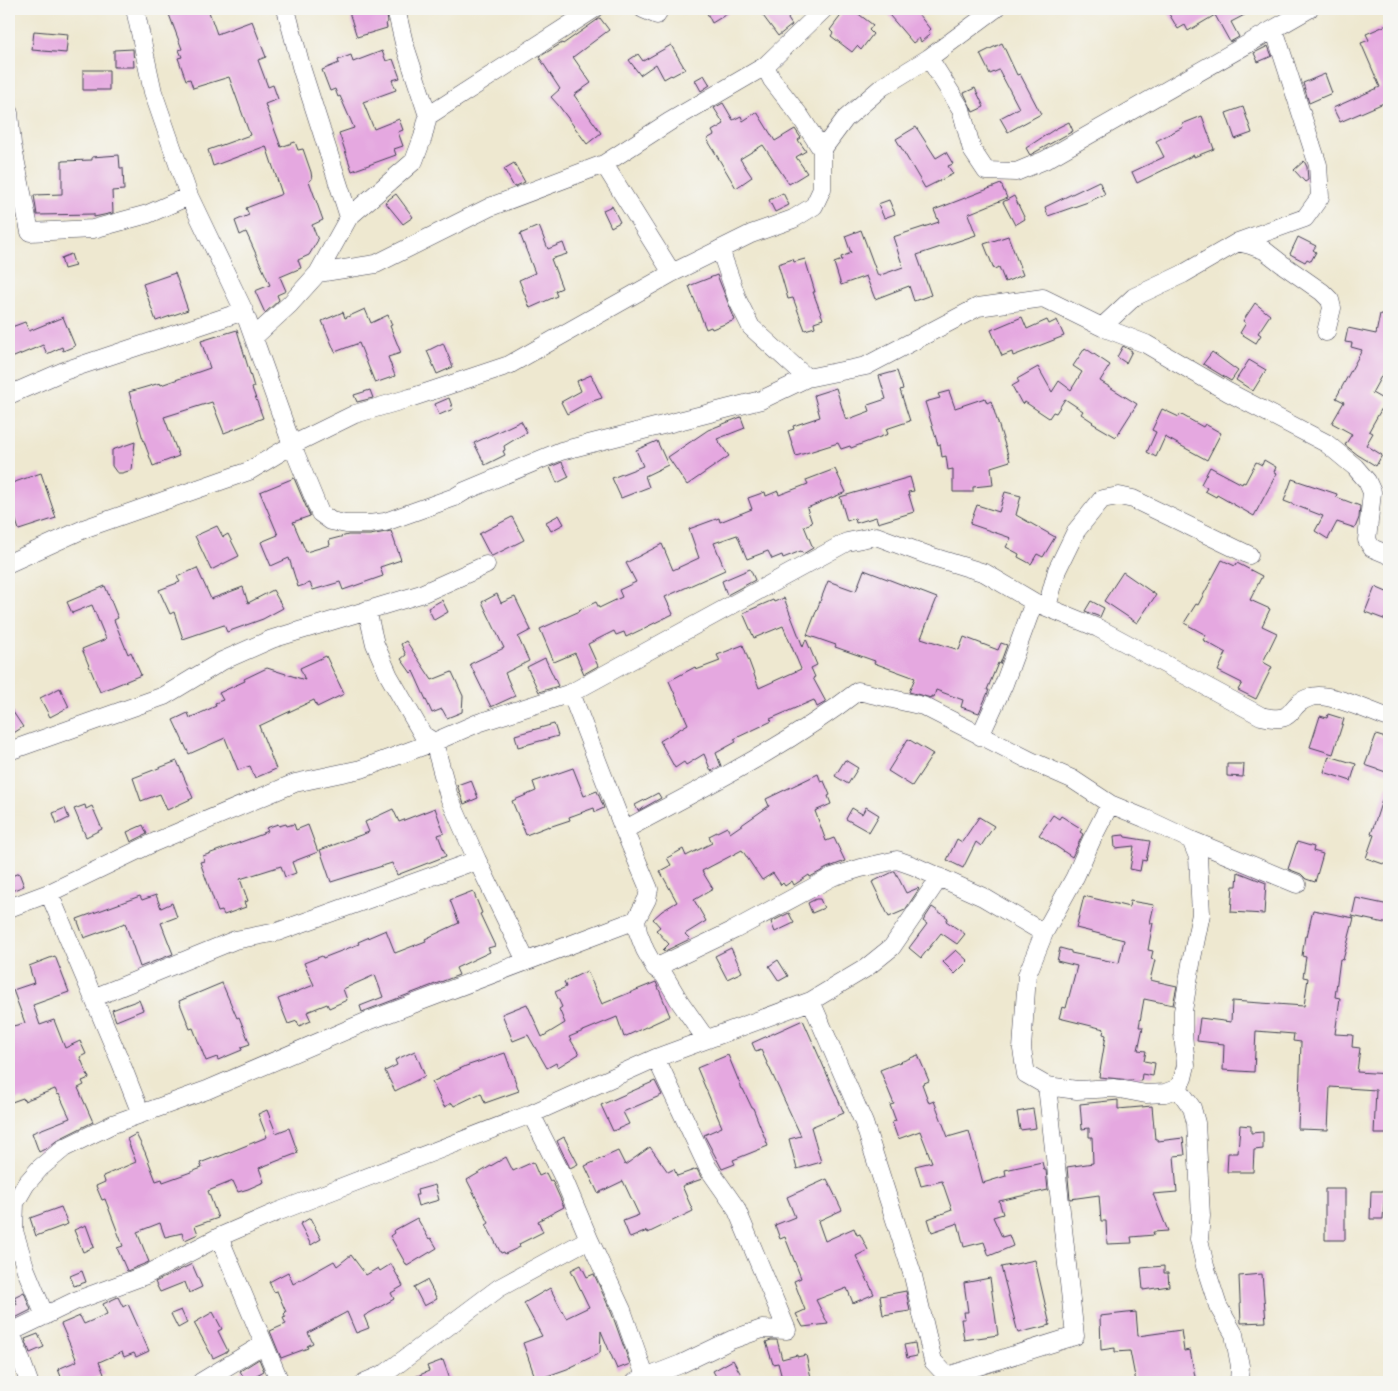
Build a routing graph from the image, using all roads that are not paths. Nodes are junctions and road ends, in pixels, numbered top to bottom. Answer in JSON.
{"nodes":[{"id":1,"x":135,"y":9,"type":"edge"},
{"id":2,"x":286,"y":9,"type":"edge"},
{"id":3,"x":396,"y":9,"type":"edge"},
{"id":4,"x":594,"y":9,"type":"edge"},
{"id":5,"x":824,"y":9,"type":"edge"},
{"id":6,"x":995,"y":9,"type":"edge"},
{"id":7,"x":1309,"y":9,"type":"edge"},
{"id":8,"x":1274,"y":29,"type":"junction"},
{"id":9,"x":928,"y":58,"type":"junction"},
{"id":10,"x":765,"y":66,"type":"junction"},
{"id":11,"x":9,"y":113,"type":"edge"},
{"id":12,"x":428,"y":116,"type":"junction"},
{"id":13,"x":822,"y":150,"type":"junction"},
{"id":14,"x":604,"y":164,"type":"junction"},
{"id":15,"x":189,"y":196,"type":"junction"},
{"id":16,"x":349,"y":217,"type":"junction"},
{"id":17,"x":1238,"y":242,"type":"junction"},
{"id":18,"x":720,"y":249,"type":"junction"},
{"id":19,"x":318,"y":273,"type":"junction"},
{"id":20,"x":672,"y":274,"type":"junction"},
{"id":21,"x":244,"y":311,"type":"junction"},
{"id":22,"x":1102,"y":327,"type":"junction"},
{"id":23,"x":1326,"y":332,"type":"dead end"},
{"id":24,"x":254,"y":337,"type":"junction"},
{"id":25,"x":807,"y":378,"type":"junction"},
{"id":26,"x":9,"y":395,"type":"edge"},
{"id":27,"x":292,"y":445,"type":"junction"},
{"id":28,"x":1249,"y":555,"type":"dead end"},
{"id":29,"x":1389,"y":555,"type":"edge"},
{"id":30,"x":9,"y":564,"type":"edge"},
{"id":31,"x":486,"y":565,"type":"dead end"},
{"id":32,"x":1040,"y":604,"type":"junction"},
{"id":33,"x":367,"y":610,"type":"junction"},
{"id":34,"x":571,"y":693,"type":"junction"},
{"id":35,"x":1389,"y":718,"type":"edge"},
{"id":36,"x":980,"y":736,"type":"junction"},
{"id":37,"x":434,"y":742,"type":"junction"},
{"id":38,"x":9,"y":751,"type":"edge"},
{"id":39,"x":1110,"y":804,"type":"junction"},
{"id":40,"x":624,"y":830,"type":"junction"},
{"id":41,"x":1190,"y":840,"type":"junction"},
{"id":42,"x":477,"y":860,"type":"junction"},
{"id":43,"x":940,"y":877,"type":"junction"},
{"id":44,"x":1298,"y":884,"type":"dead end"},
{"id":45,"x":49,"y":893,"type":"junction"},
{"id":46,"x":9,"y":908,"type":"edge"},
{"id":47,"x":636,"y":920,"type":"junction"},
{"id":48,"x":1044,"y":933,"type":"junction"},
{"id":49,"x":526,"y":961,"type":"junction"},
{"id":50,"x":655,"y":968,"type":"junction"},
{"id":51,"x":93,"y":998,"type":"junction"},
{"id":52,"x":812,"y":1001,"type":"junction"},
{"id":53,"x":706,"y":1039,"type":"junction"},
{"id":54,"x":656,"y":1058,"type":"junction"},
{"id":55,"x":1047,"y":1086,"type":"junction"},
{"id":56,"x":1178,"y":1088,"type":"junction"},
{"id":57,"x":141,"y":1114,"type":"junction"},
{"id":58,"x":531,"y":1114,"type":"junction"},
{"id":59,"x":9,"y":1186,"type":"edge"},
{"id":60,"x":15,"y":1203,"type":"junction"},
{"id":61,"x":219,"y":1237,"type":"junction"},
{"id":62,"x":589,"y":1239,"type":"junction"},
{"id":63,"x":45,"y":1316,"type":"junction"},
{"id":64,"x":10,"y":1332,"type":"edge"},
{"id":65,"x":264,"y":1344,"type":"junction"},
{"id":66,"x":939,"y":1379,"type":"edge"},
{"id":67,"x":641,"y":1381,"type":"edge"},
{"id":68,"x":29,"y":1382,"type":"edge"},
{"id":69,"x":201,"y":1382,"type":"edge"},
{"id":70,"x":280,"y":1382,"type":"edge"},
{"id":71,"x":366,"y":1382,"type":"edge"},
{"id":72,"x":1239,"y":1382,"type":"edge"}],
"edges":[{"from":1,"to":15,"type":"street"},
{"from":2,"to":16,"type":"street"},
{"from":3,"to":12,"type":"street"},
{"from":4,"to":12,"type":"street"},
{"from":5,"to":10,"type":"street"},
{"from":6,"to":9,"type":"street"},
{"from":7,"to":8,"type":"street"},
{"from":8,"to":9,"type":"street"},
{"from":8,"to":17,"type":"street"},
{"from":9,"to":13,"type":"street"},
{"from":10,"to":13,"type":"street"},
{"from":10,"to":14,"type":"street"},
{"from":11,"to":15,"type":"street"},
{"from":12,"to":16,"type":"street"},
{"from":13,"to":18,"type":"street"},
{"from":14,"to":19,"type":"street"},
{"from":14,"to":20,"type":"street"},
{"from":15,"to":21,"type":"street"},
{"from":16,"to":19,"type":"street"},
{"from":17,"to":22,"type":"street"},
{"from":17,"to":23,"type":"street"},
{"from":18,"to":20,"type":"street"},
{"from":18,"to":25,"type":"street"},
{"from":19,"to":24,"type":"street"},
{"from":20,"to":27,"type":"street"},
{"from":21,"to":24,"type":"street"},
{"from":21,"to":26,"type":"street"},
{"from":22,"to":25,"type":"street"},
{"from":22,"to":29,"type":"street"},
{"from":24,"to":27,"type":"street"},
{"from":25,"to":27,"type":"street"},
{"from":27,"to":30,"type":"street"},
{"from":28,"to":32,"type":"street"},
{"from":31,"to":33,"type":"street"},
{"from":32,"to":34,"type":"street"},
{"from":32,"to":35,"type":"street"},
{"from":32,"to":36,"type":"street"},
{"from":33,"to":37,"type":"street"},
{"from":33,"to":38,"type":"street"},
{"from":34,"to":37,"type":"street"},
{"from":34,"to":40,"type":"street"},
{"from":36,"to":39,"type":"street"},
{"from":36,"to":40,"type":"street"},
{"from":37,"to":42,"type":"street"},
{"from":37,"to":45,"type":"street"},
{"from":39,"to":41,"type":"street"},
{"from":39,"to":48,"type":"street"},
{"from":40,"to":47,"type":"street"},
{"from":41,"to":44,"type":"street"},
{"from":41,"to":56,"type":"street"},
{"from":42,"to":49,"type":"street"},
{"from":42,"to":51,"type":"street"},
{"from":43,"to":48,"type":"street"},
{"from":43,"to":50,"type":"street"},
{"from":43,"to":52,"type":"street"},
{"from":45,"to":46,"type":"street"},
{"from":45,"to":51,"type":"street"},
{"from":47,"to":49,"type":"street"},
{"from":47,"to":50,"type":"street"},
{"from":48,"to":55,"type":"street"},
{"from":49,"to":57,"type":"street"},
{"from":50,"to":53,"type":"street"},
{"from":51,"to":57,"type":"street"},
{"from":52,"to":53,"type":"street"},
{"from":52,"to":66,"type":"street"},
{"from":53,"to":54,"type":"street"},
{"from":54,"to":58,"type":"street"},
{"from":54,"to":67,"type":"street"},
{"from":55,"to":56,"type":"street"},
{"from":55,"to":66,"type":"street"},
{"from":56,"to":72,"type":"street"},
{"from":57,"to":60,"type":"street"},
{"from":58,"to":61,"type":"street"},
{"from":58,"to":62,"type":"street"},
{"from":59,"to":60,"type":"street"},
{"from":60,"to":63,"type":"street"},
{"from":61,"to":63,"type":"street"},
{"from":61,"to":65,"type":"street"},
{"from":62,"to":67,"type":"street"},
{"from":62,"to":71,"type":"street"},
{"from":63,"to":64,"type":"street"},
{"from":64,"to":68,"type":"street"},
{"from":65,"to":69,"type":"street"},
{"from":65,"to":70,"type":"street"}]}
